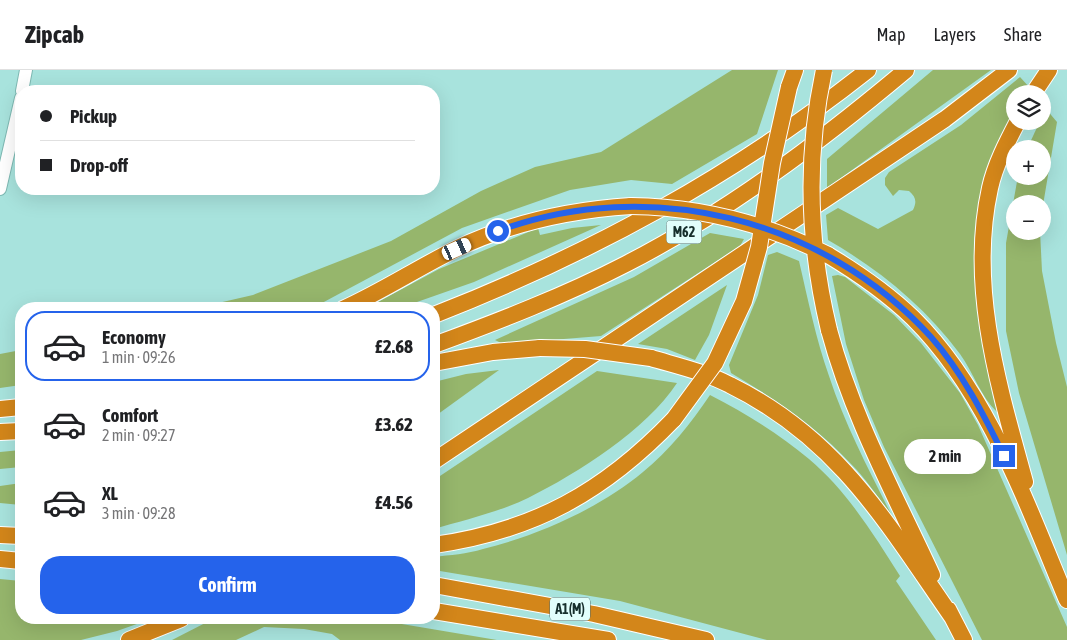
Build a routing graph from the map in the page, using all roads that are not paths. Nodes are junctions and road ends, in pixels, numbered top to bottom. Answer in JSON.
{"nodes":[{"id":1,"x":26,"y":70,"type":"edge"},
{"id":2,"x":795,"y":70,"type":"edge"},
{"id":3,"x":824,"y":70,"type":"edge"},
{"id":4,"x":868,"y":70,"type":"edge"},
{"id":5,"x":906,"y":70,"type":"edge"},
{"id":6,"x":1009,"y":70,"type":"edge"},
{"id":7,"x":1049,"y":70,"type":"edge"},
{"id":8,"x":23,"y":85,"type":"edge"},
{"id":9,"x":1039,"y":85,"type":"edge"},
{"id":10,"x":15,"y":124,"type":"edge"},
{"id":11,"x":1013,"y":130,"type":"edge"},
{"id":12,"x":0,"y":189,"type":"edge"},
{"id":13,"x":357,"y":302,"type":"edge"},
{"id":14,"x":440,"y":313,"type":"edge"},
{"id":15,"x":440,"y":343,"type":"edge"},
{"id":16,"x":440,"y":362,"type":"edge"},
{"id":17,"x":15,"y":408,"type":"edge"},
{"id":18,"x":0,"y":409,"type":"edge"},
{"id":19,"x":15,"y":431,"type":"edge"},
{"id":20,"x":0,"y":432,"type":"edge"},
{"id":21,"x":440,"y":457,"type":"edge"},
{"id":22,"x":1036,"y":523,"type":"junction"},
{"id":23,"x":0,"y":535,"type":"edge"},
{"id":24,"x":15,"y":536,"type":"edge"},
{"id":25,"x":440,"y":544,"type":"edge"},
{"id":26,"x":0,"y":559,"type":"edge"},
{"id":27,"x":15,"y":560,"type":"edge"},
{"id":28,"x":440,"y":586,"type":"edge"},
{"id":29,"x":1067,"y":600,"type":"edge"},
{"id":30,"x":440,"y":612,"type":"edge"},
{"id":31,"x":952,"y":617,"type":"junction"},
{"id":32,"x":169,"y":624,"type":"edge"},
{"id":33,"x":129,"y":640,"type":"edge"},
{"id":34,"x":608,"y":640,"type":"edge"},
{"id":35,"x":706,"y":640,"type":"edge"},
{"id":36,"x":964,"y":640,"type":"edge"}],
"edges":[{"from":1,"to":8,"type":"street"},
{"from":2,"to":25,"type":"highway","bridge":true},
{"from":3,"to":31,"type":"highway","bridge":true},
{"from":4,"to":14,"type":"highway","number":"M62"},
{"from":5,"to":15,"type":"highway","number":"M62"},
{"from":6,"to":21,"type":"highway"},
{"from":7,"to":9,"type":"highway"},
{"from":10,"to":12,"type":"street"},
{"from":11,"to":22,"type":"highway"},
{"from":13,"to":22,"type":"highway","bridge":true},
{"from":16,"to":31,"type":"highway","bridge":true},
{"from":17,"to":18,"type":"highway"},
{"from":19,"to":20,"type":"highway"},
{"from":22,"to":29,"type":"highway"},
{"from":23,"to":24,"type":"highway"},
{"from":26,"to":27,"type":"highway"},
{"from":28,"to":35,"type":"highway","number":"A1(M)"},
{"from":30,"to":34,"type":"highway","number":"A1(M)"},
{"from":31,"to":36,"type":"highway"},
{"from":32,"to":33,"type":"highway"}]}
